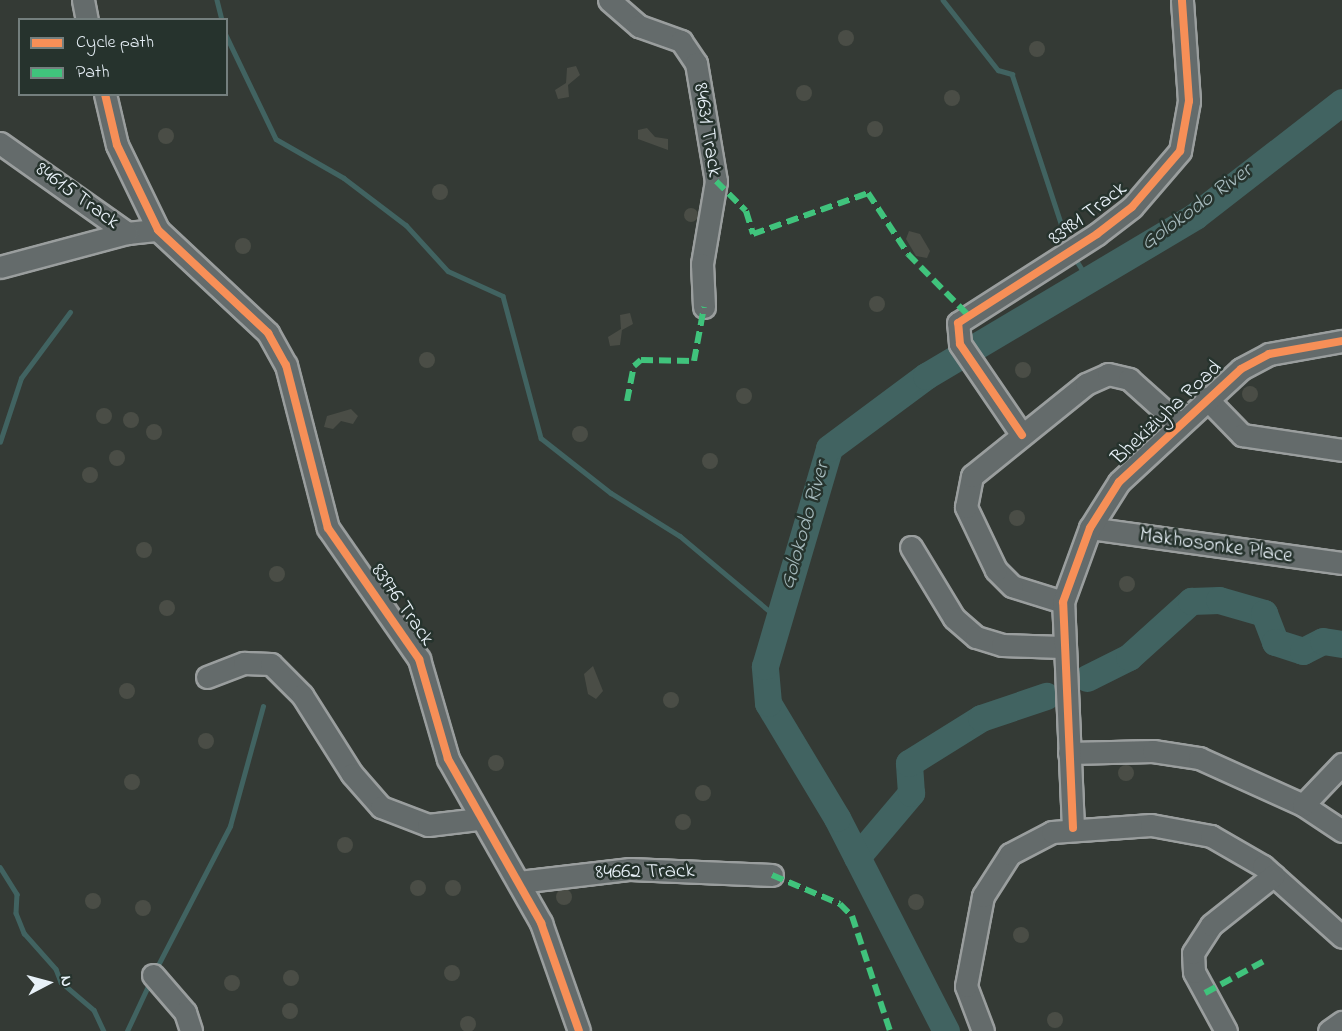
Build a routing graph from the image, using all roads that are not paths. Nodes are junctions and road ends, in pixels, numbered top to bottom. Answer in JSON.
{"nodes":[{"id":1,"x":83,"y":0,"type":"edge"},
{"id":2,"x":609,"y":0,"type":"edge"},
{"id":3,"x":1182,"y":0,"type":"edge"},
{"id":4,"x":87,"y":18,"type":"edge"},
{"id":5,"x":105,"y":96,"type":"edge"},
{"id":6,"x":0,"y":143,"type":"edge"},
{"id":7,"x":158,"y":230,"type":"junction"},
{"id":8,"x":128,"y":233,"type":"junction"},
{"id":9,"x":0,"y":267,"type":"edge"},
{"id":10,"x":704,"y":307,"type":"dead end"},
{"id":11,"x":1342,"y":341,"type":"edge"},
{"id":12,"x":1206,"y":398,"type":"junction"},
{"id":13,"x":1178,"y":423,"type":"junction"},
{"id":14,"x":1023,"y":435,"type":"junction"},
{"id":15,"x":1342,"y":450,"type":"edge"},
{"id":16,"x":1090,"y":528,"type":"junction"},
{"id":17,"x":911,"y":547,"type":"dead end"},
{"id":18,"x":1342,"y":563,"type":"edge"},
{"id":19,"x":1063,"y":602,"type":"junction"},
{"id":20,"x":1062,"y":647,"type":"junction"},
{"id":21,"x":207,"y":677,"type":"dead end"},
{"id":22,"x":1069,"y":753,"type":"junction"},
{"id":23,"x":1342,"y":764,"type":"edge"},
{"id":24,"x":1303,"y":805,"type":"junction"},
{"id":25,"x":478,"y":819,"type":"junction"},
{"id":26,"x":1074,"y":828,"type":"junction"},
{"id":27,"x":1342,"y":831,"type":"edge"},
{"id":28,"x":772,"y":875,"type":"dead end"},
{"id":29,"x":1274,"y":875,"type":"junction"},
{"id":30,"x":519,"y":882,"type":"junction"},
{"id":31,"x":1342,"y":937,"type":"edge"},
{"id":32,"x":153,"y":975,"type":"dead end"},
{"id":33,"x":1342,"y":1022,"type":"edge"},
{"id":34,"x":191,"y":1031,"type":"edge"},
{"id":35,"x":579,"y":1031,"type":"edge"},
{"id":36,"x":983,"y":1031,"type":"edge"},
{"id":37,"x":1226,"y":1031,"type":"edge"},
{"id":38,"x":1329,"y":1031,"type":"edge"}],
"edges":[{"from":1,"to":4,"type":"street"},
{"from":2,"to":10,"type":"street","name":"84631 Track"},
{"from":3,"to":14,"type":"street","name":"83981 Track"},
{"from":5,"to":7,"type":"street"},
{"from":6,"to":8,"type":"street","name":"84615 Track"},
{"from":7,"to":8,"type":"street","name":"84615 Track"},
{"from":7,"to":25,"type":"street","name":"83976 Track"},
{"from":8,"to":9,"type":"street"},
{"from":11,"to":12,"type":"street","name":"Bhekiziyha Road"},
{"from":12,"to":13,"type":"street","name":"Bhekiziyha Road"},
{"from":12,"to":15,"type":"street"},
{"from":13,"to":14,"type":"street"},
{"from":13,"to":16,"type":"street","name":"Bhekiziyha Road"},
{"from":14,"to":19,"type":"street"},
{"from":16,"to":18,"type":"street","name":"Makhosonke Place"},
{"from":16,"to":19,"type":"street","name":"Bhekiziyha Road"},
{"from":17,"to":20,"type":"street"},
{"from":19,"to":20,"type":"street","name":"Bhekiziyha Road"},
{"from":20,"to":22,"type":"street","name":"Bhekiziyha Road"},
{"from":21,"to":25,"type":"street"},
{"from":22,"to":24,"type":"street"},
{"from":22,"to":26,"type":"street","name":"Bhekiziyha Road"},
{"from":23,"to":24,"type":"street"},
{"from":24,"to":27,"type":"street"},
{"from":25,"to":30,"type":"street","name":"83976 Track"},
{"from":26,"to":29,"type":"street"},
{"from":26,"to":36,"type":"street"},
{"from":28,"to":30,"type":"street","name":"84662 Track"},
{"from":29,"to":31,"type":"street"},
{"from":29,"to":37,"type":"street"},
{"from":30,"to":35,"type":"street","name":"83976 Track"},
{"from":32,"to":34,"type":"street"},
{"from":33,"to":38,"type":"street"}]}
